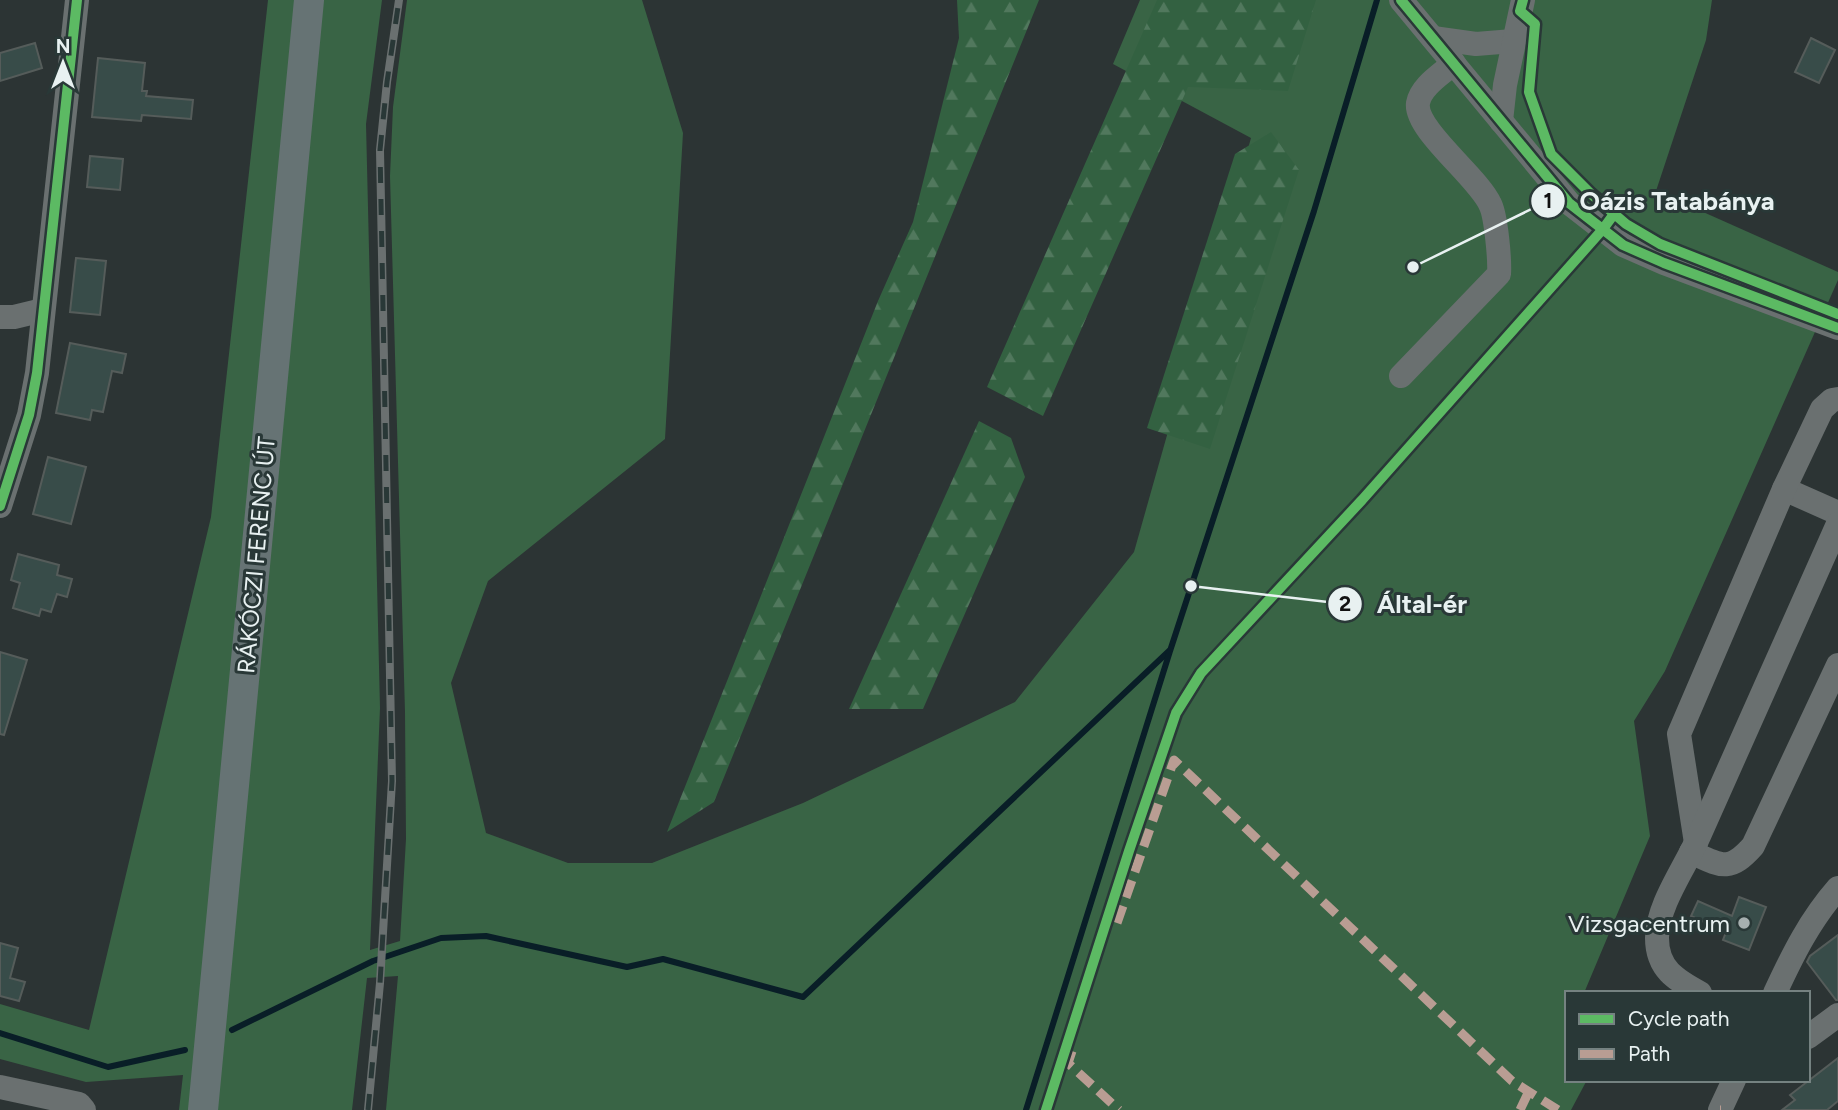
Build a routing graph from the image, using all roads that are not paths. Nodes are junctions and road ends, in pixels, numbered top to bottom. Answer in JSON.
{"nodes":[{"id":1,"x":76,"y":0,"type":"edge"},
{"id":2,"x":309,"y":0,"type":"edge"},
{"id":3,"x":1401,"y":0,"type":"edge"},
{"id":4,"x":1523,"y":0,"type":"edge"},
{"id":5,"x":1433,"y":38,"type":"junction"},
{"id":6,"x":1513,"y":41,"type":"junction"},
{"id":7,"x":1454,"y":63,"type":"junction"},
{"id":8,"x":1501,"y":121,"type":"junction"},
{"id":9,"x":43,"y":310,"type":"junction"},
{"id":10,"x":0,"y":317,"type":"edge"},
{"id":11,"x":1838,"y":328,"type":"edge"},
{"id":12,"x":1401,"y":376,"type":"dead end"},
{"id":13,"x":1838,"y":399,"type":"edge"},
{"id":14,"x":1784,"y":489,"type":"junction"},
{"id":15,"x":0,"y":506,"type":"edge"},
{"id":16,"x":1838,"y":513,"type":"edge"},
{"id":17,"x":1838,"y":524,"type":"edge"},
{"id":18,"x":1838,"y":665,"type":"edge"},
{"id":19,"x":1693,"y":847,"type":"junction"},
{"id":20,"x":1838,"y":888,"type":"edge"},
{"id":21,"x":1696,"y":991,"type":"edge"},
{"id":22,"x":1776,"y":991,"type":"edge"},
{"id":23,"x":1838,"y":1016,"type":"edge"},
{"id":24,"x":1810,"y":1036,"type":"edge"},
{"id":25,"x":1733,"y":1082,"type":"edge"},
{"id":26,"x":0,"y":1087,"type":"edge"},
{"id":27,"x":84,"y":1110,"type":"edge"},
{"id":28,"x":203,"y":1110,"type":"edge"},
{"id":29,"x":1720,"y":1110,"type":"edge"}],
"edges":[{"from":1,"to":9,"type":"street"},
{"from":2,"to":28,"type":"main road","name":"RÁKÓCZI FERENC ÚT"},
{"from":3,"to":5,"type":"street"},
{"from":4,"to":6,"type":"street"},
{"from":5,"to":6,"type":"street"},
{"from":5,"to":7,"type":"street"},
{"from":6,"to":8,"type":"street"},
{"from":7,"to":8,"type":"street"},
{"from":7,"to":12,"type":"street"},
{"from":8,"to":11,"type":"street"},
{"from":9,"to":10,"type":"street"},
{"from":9,"to":15,"type":"street"},
{"from":13,"to":14,"type":"street"},
{"from":14,"to":16,"type":"street"},
{"from":14,"to":19,"type":"street"},
{"from":17,"to":19,"type":"street"},
{"from":18,"to":19,"type":"street"},
{"from":19,"to":21,"type":"street"},
{"from":20,"to":22,"type":"street"},
{"from":23,"to":24,"type":"street"},
{"from":25,"to":29,"type":"street"},
{"from":26,"to":27,"type":"street"}]}
